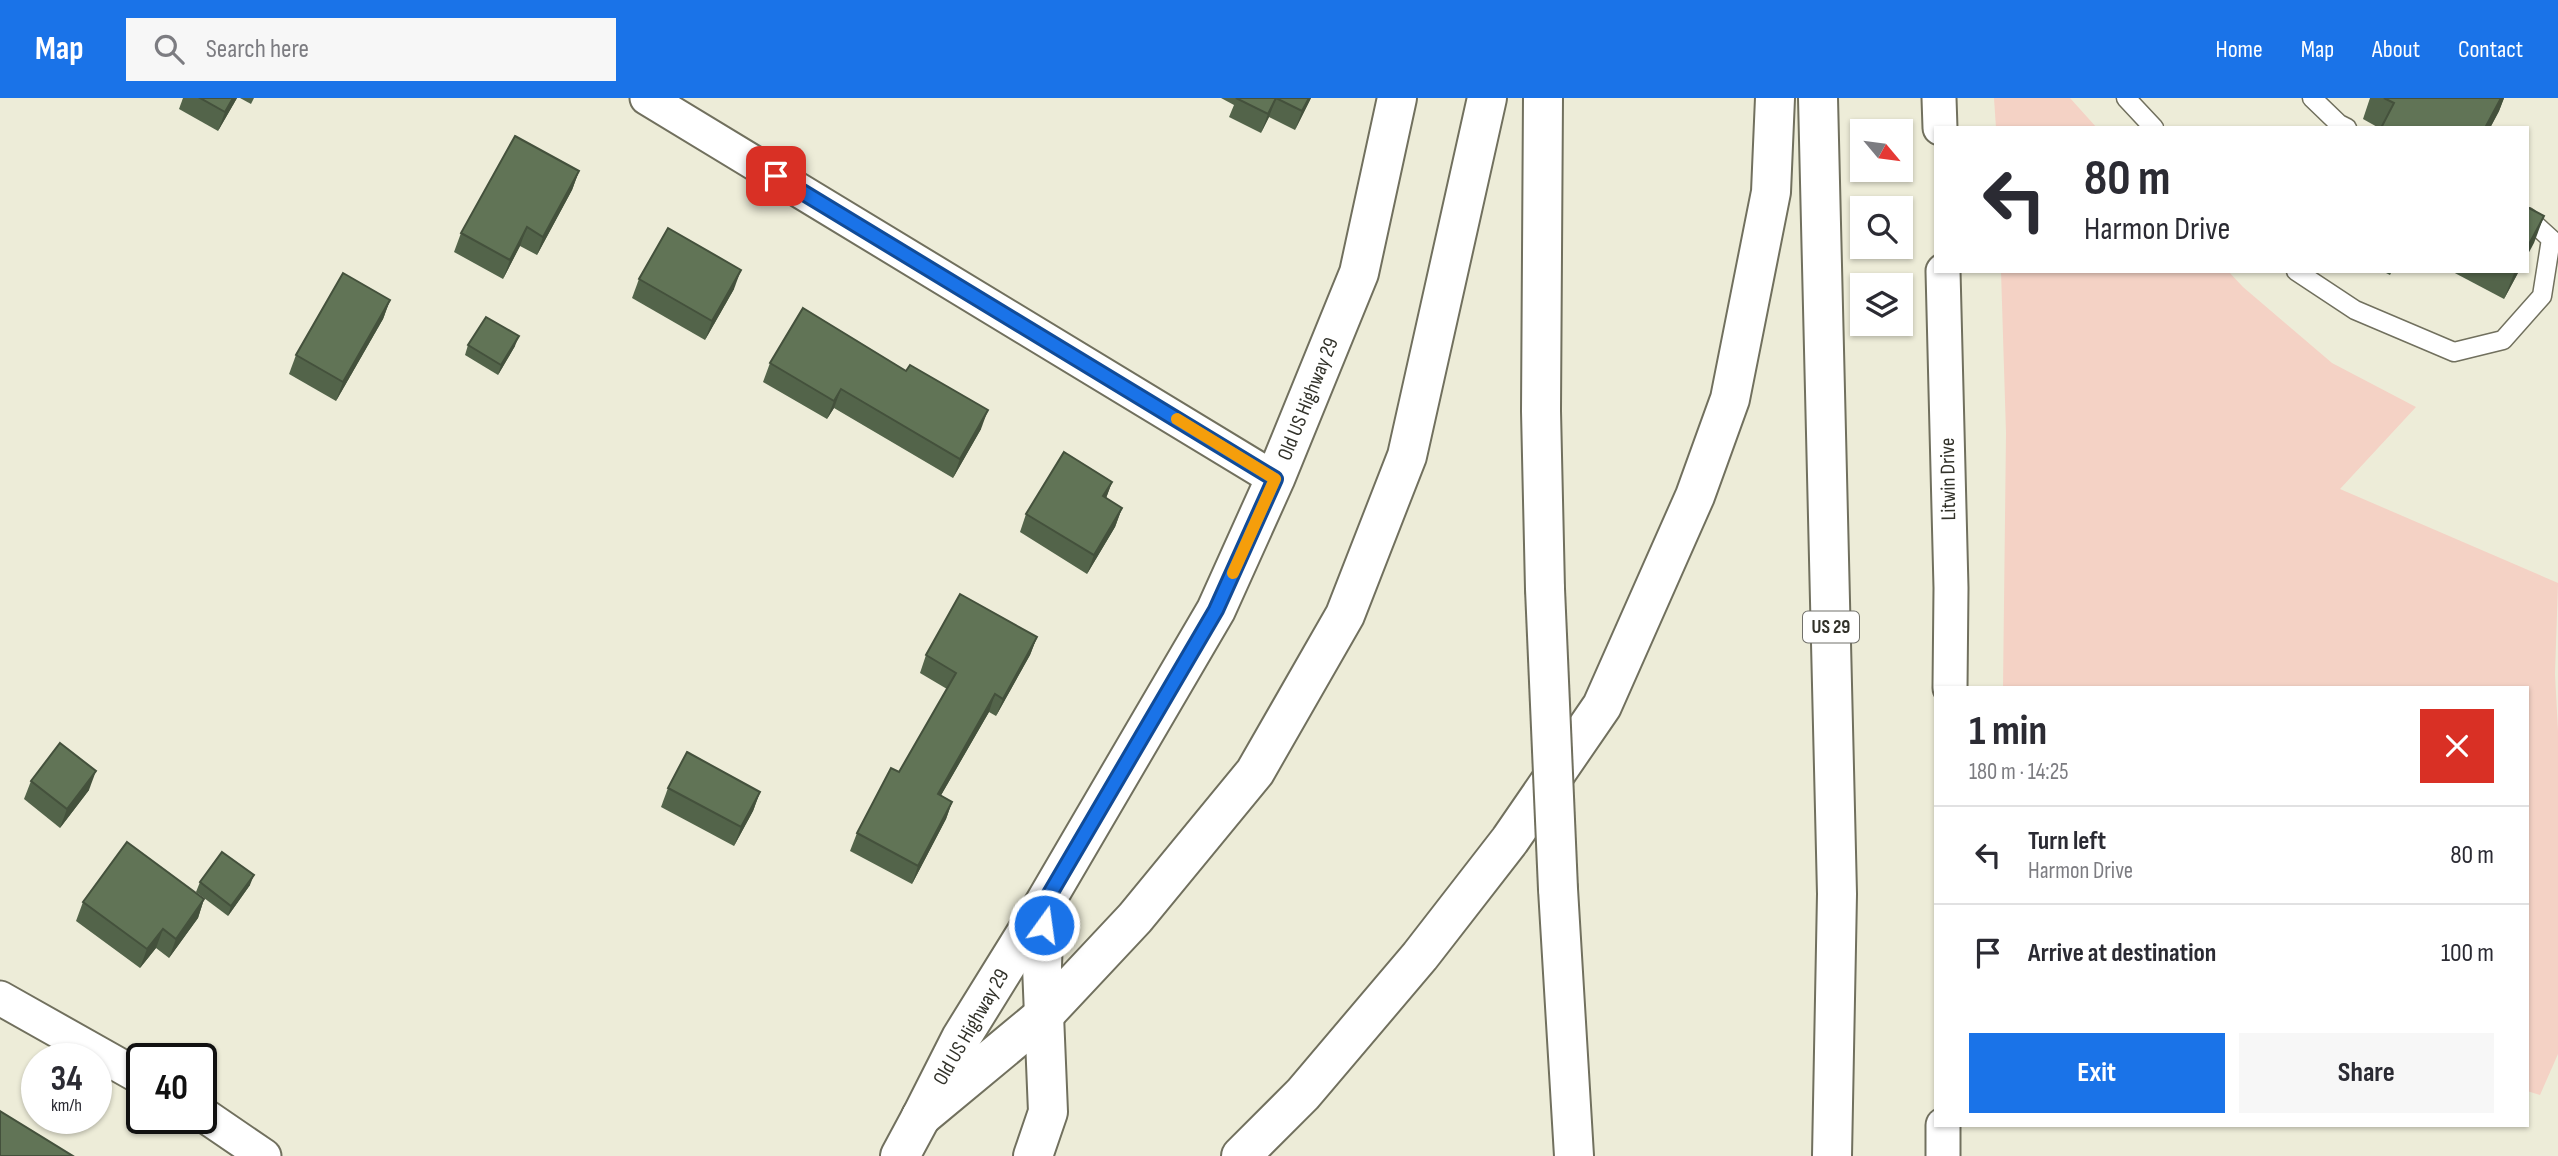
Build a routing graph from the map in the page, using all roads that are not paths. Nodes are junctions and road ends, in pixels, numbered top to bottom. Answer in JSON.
{"nodes":[{"id":1,"x":647,"y":98,"type":"edge"},
{"id":2,"x":1397,"y":98,"type":"edge"},
{"id":3,"x":1487,"y":98,"type":"edge"},
{"id":4,"x":1543,"y":98,"type":"edge"},
{"id":5,"x":1775,"y":98,"type":"edge"},
{"id":6,"x":1818,"y":98,"type":"edge"},
{"id":7,"x":1939,"y":98,"type":"edge"},
{"id":8,"x":2126,"y":98,"type":"edge"},
{"id":9,"x":2312,"y":98,"type":"edge"},
{"id":10,"x":1940,"y":126,"type":"edge"},
{"id":11,"x":2152,"y":126,"type":"edge"},
{"id":12,"x":2341,"y":126,"type":"edge"},
{"id":13,"x":2529,"y":219,"type":"edge"},
{"id":14,"x":1943,"y":273,"type":"edge"},
{"id":15,"x":2299,"y":273,"type":"edge"},
{"id":16,"x":1275,"y":479,"type":"junction"},
{"id":17,"x":1950,"y":686,"type":"edge"},
{"id":18,"x":1044,"y":904,"type":"junction"},
{"id":19,"x":0,"y":998,"type":"edge"},
{"id":20,"x":1045,"y":1014,"type":"junction"},
{"id":21,"x":126,"y":1069,"type":"edge"},
{"id":22,"x":922,"y":1116,"type":"junction"},
{"id":23,"x":217,"y":1125,"type":"edge"},
{"id":24,"x":1943,"y":1127,"type":"edge"},
{"id":25,"x":264,"y":1156,"type":"edge"},
{"id":26,"x":901,"y":1156,"type":"edge"},
{"id":27,"x":1033,"y":1156,"type":"edge"},
{"id":28,"x":1241,"y":1156,"type":"edge"},
{"id":29,"x":1574,"y":1156,"type":"edge"},
{"id":30,"x":1832,"y":1156,"type":"edge"},
{"id":31,"x":1943,"y":1156,"type":"edge"}],
"edges":[{"from":1,"to":16,"type":"street"},
{"from":2,"to":16,"type":"main road","name":"Old US Highway 29"},
{"from":3,"to":20,"type":"main road"},
{"from":4,"to":29,"type":"main road","bridge":true},
{"from":5,"to":28,"type":"main road"},
{"from":6,"to":30,"type":"main road","number":"US 29"},
{"from":7,"to":10,"type":"street"},
{"from":8,"to":11,"type":"lane"},
{"from":9,"to":12,"type":"lane"},
{"from":13,"to":15,"type":"lane"},
{"from":14,"to":17,"type":"street","name":"Litwin Drive"},
{"from":16,"to":18,"type":"main road","name":"Old US Highway 29"},
{"from":18,"to":20,"type":"main road"},
{"from":18,"to":22,"type":"main road","name":"Old US Highway 29"},
{"from":19,"to":21,"type":"street"},
{"from":20,"to":22,"type":"main road"},
{"from":20,"to":27,"type":"main road"},
{"from":22,"to":26,"type":"main road","name":"Old US Highway 29"},
{"from":23,"to":25,"type":"street"},
{"from":24,"to":31,"type":"street"}]}
